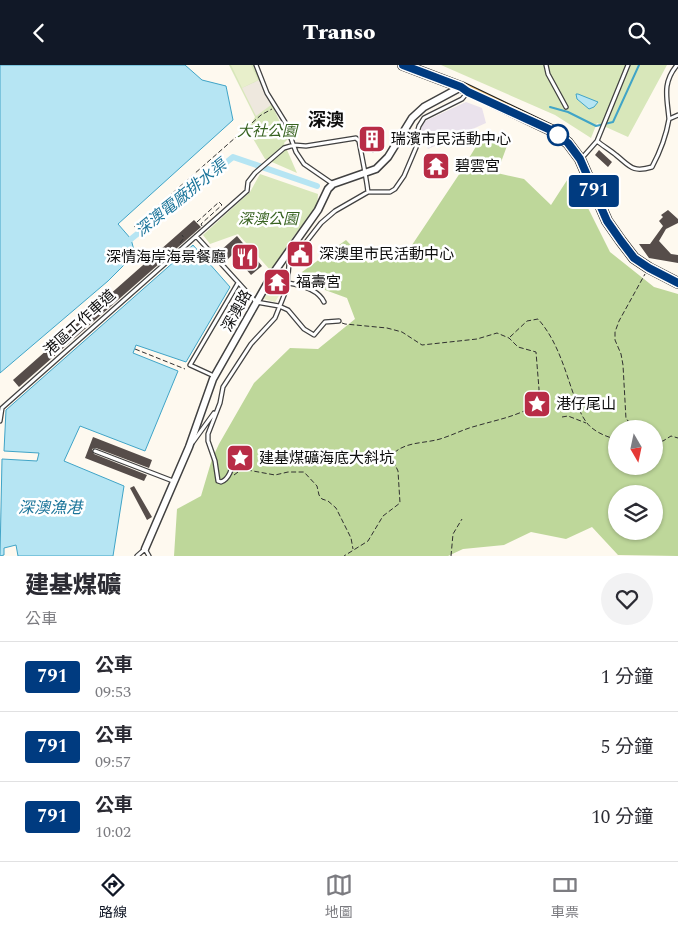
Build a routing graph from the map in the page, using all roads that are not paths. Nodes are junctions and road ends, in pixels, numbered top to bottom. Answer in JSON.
{"nodes":[{"id":1,"x":256,"y":65,"type":"edge"},
{"id":2,"x":403,"y":65,"type":"edge"},
{"id":3,"x":546,"y":65,"type":"edge"},
{"id":4,"x":628,"y":65,"type":"edge"},
{"id":5,"x":677,"y":65,"type":"edge"},
{"id":6,"x":464,"y":90,"type":"junction"},
{"id":7,"x":566,"y":107,"type":"dead end"},
{"id":8,"x":678,"y":115,"type":"edge"},
{"id":9,"x":669,"y":119,"type":"junction"},
{"id":10,"x":402,"y":131,"type":"junction"},
{"id":11,"x":416,"y":136,"type":"junction"},
{"id":12,"x":596,"y":141,"type":"junction"},
{"id":13,"x":294,"y":145,"type":"junction"},
{"id":14,"x":580,"y":159,"type":"junction"},
{"id":15,"x":366,"y":172,"type":"junction"},
{"id":16,"x":333,"y":184,"type":"junction"},
{"id":17,"x":368,"y":192,"type":"junction"},
{"id":18,"x":196,"y":236,"type":"junction"},
{"id":19,"x":238,"y":283,"type":"junction"},
{"id":20,"x":288,"y":283,"type":"junction"},
{"id":21,"x":678,"y":283,"type":"edge"},
{"id":22,"x":256,"y":302,"type":"junction"},
{"id":23,"x":324,"y":302,"type":"dead end"},
{"id":24,"x":279,"y":306,"type":"junction"},
{"id":25,"x":339,"y":321,"type":"road end"},
{"id":26,"x":214,"y":376,"type":"junction"},
{"id":27,"x":217,"y":408,"type":"junction"},
{"id":28,"x":0,"y":421,"type":"edge"},
{"id":29,"x":189,"y":447,"type":"junction"},
{"id":30,"x":95,"y":451,"type":"dead end"},
{"id":31,"x":234,"y":458,"type":"dead end"},
{"id":32,"x":174,"y":481,"type":"junction"},
{"id":33,"x":145,"y":549,"type":"junction"},
{"id":34,"x":138,"y":556,"type":"edge"},
{"id":35,"x":149,"y":556,"type":"edge"}],
"edges":[{"from":1,"to":13,"type":"lane"},
{"from":2,"to":6,"type":"main road"},
{"from":3,"to":7,"type":"lane"},
{"from":4,"to":12,"type":"lane"},
{"from":5,"to":9,"type":"lane"},
{"from":6,"to":10,"type":"street"},
{"from":6,"to":11,"type":"lane"},
{"from":6,"to":14,"type":"main road"},
{"from":8,"to":9,"type":"lane"},
{"from":9,"to":12,"type":"lane"},
{"from":10,"to":11,"type":"lane"},
{"from":10,"to":15,"type":"street"},
{"from":11,"to":17,"type":"lane"},
{"from":12,"to":14,"type":"lane"},
{"from":13,"to":15,"type":"lane"},
{"from":13,"to":16,"type":"lane"},
{"from":13,"to":18,"type":"lane","name":"港區工作車道"},
{"from":14,"to":21,"type":"main road"},
{"from":15,"to":16,"type":"street"},
{"from":15,"to":17,"type":"lane"},
{"from":16,"to":22,"type":"street","name":"深澳路"},
{"from":17,"to":20,"type":"lane"},
{"from":18,"to":19,"type":"lane"},
{"from":18,"to":28,"type":"lane","name":"港區工作車道"},
{"from":19,"to":22,"type":"lane"},
{"from":19,"to":26,"type":"lane"},
{"from":20,"to":23,"type":"lane"},
{"from":20,"to":24,"type":"lane"},
{"from":22,"to":24,"type":"lane"},
{"from":22,"to":26,"type":"street","name":"深澳路"},
{"from":24,"to":25,"type":"lane"},
{"from":24,"to":27,"type":"lane"},
{"from":26,"to":29,"type":"street","name":"深澳路"},
{"from":27,"to":29,"type":"lane"},
{"from":27,"to":31,"type":"lane"},
{"from":29,"to":32,"type":"street","name":"深澳路"},
{"from":30,"to":32,"type":"lane"},
{"from":32,"to":33,"type":"street","name":"深澳路"},
{"from":33,"to":34,"type":"lane","name":"深澳路"},
{"from":33,"to":35,"type":"lane"}]}
